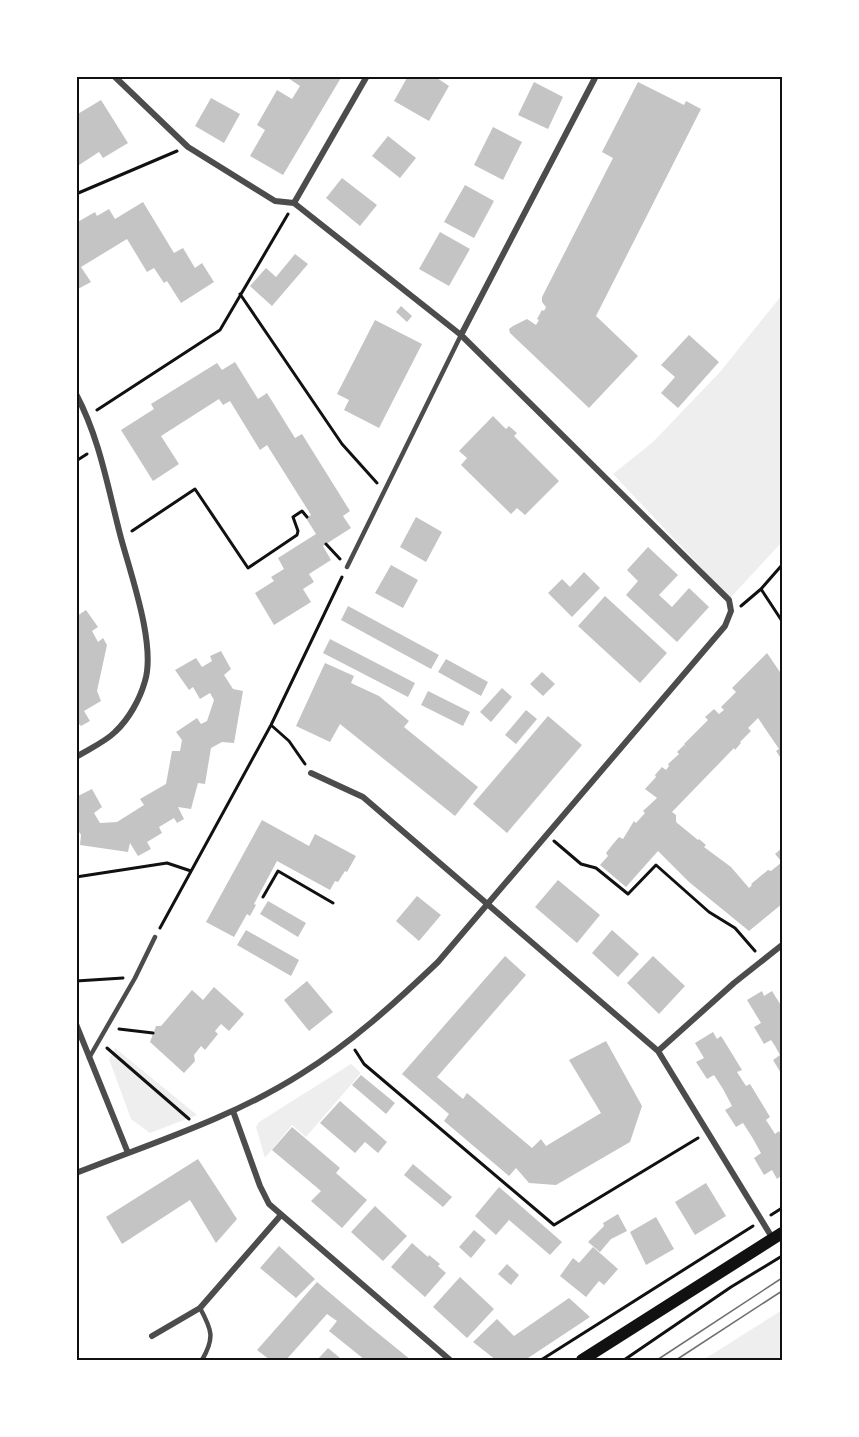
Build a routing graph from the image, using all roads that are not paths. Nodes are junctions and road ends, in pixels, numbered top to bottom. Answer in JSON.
{"nodes":[{"id":1,"x":114,"y":76,"type":"edge"},
{"id":2,"x":367,"y":76,"type":"edge"},
{"id":3,"x":597,"y":76,"type":"edge"},
{"id":4,"x":294,"y":203,"type":"junction"},
{"id":5,"x":461,"y":335,"type":"junction"},
{"id":6,"x":76,"y":394,"type":"edge"},
{"id":7,"x":347,"y":567,"type":"road end"},
{"id":8,"x":76,"y":757,"type":"edge"},
{"id":9,"x":311,"y":773,"type":"road end"},
{"id":10,"x":487,"y":902,"type":"junction"},
{"id":11,"x":155,"y":937,"type":"road end"},
{"id":12,"x":783,"y":945,"type":"edge"},
{"id":13,"x":76,"y":1024,"type":"edge"},
{"id":14,"x":658,"y":1051,"type":"junction"},
{"id":15,"x":89,"y":1058,"type":"junction"},
{"id":16,"x":232,"y":1111,"type":"junction"},
{"id":17,"x":128,"y":1153,"type":"junction"},
{"id":18,"x":76,"y":1173,"type":"edge"},
{"id":19,"x":280,"y":1215,"type":"junction"},
{"id":20,"x":778,"y":1236,"type":"edge"},
{"id":21,"x":200,"y":1308,"type":"junction"},
{"id":22,"x":152,"y":1336,"type":"dead end"},
{"id":23,"x":202,"y":1360,"type":"edge"},
{"id":24,"x":450,"y":1360,"type":"edge"},
{"id":25,"x":584,"y":1360,"type":"edge"}],
"edges":[{"from":1,"to":4,"type":"street"},
{"from":2,"to":4,"type":"street"},
{"from":3,"to":5,"type":"street"},
{"from":4,"to":5,"type":"street"},
{"from":5,"to":7,"type":"lane"},
{"from":5,"to":10,"type":"street"},
{"from":6,"to":8,"type":"street"},
{"from":9,"to":10,"type":"street"},
{"from":10,"to":14,"type":"street"},
{"from":10,"to":16,"type":"street"},
{"from":11,"to":15,"type":"lane"},
{"from":12,"to":14,"type":"street"},
{"from":13,"to":15,"type":"street"},
{"from":14,"to":20,"type":"street"},
{"from":15,"to":17,"type":"street"},
{"from":16,"to":17,"type":"street"},
{"from":16,"to":19,"type":"street"},
{"from":17,"to":18,"type":"street"},
{"from":19,"to":21,"type":"street"},
{"from":19,"to":24,"type":"street"},
{"from":20,"to":25,"type":"main road"},
{"from":21,"to":22,"type":"street"},
{"from":21,"to":23,"type":"lane"}]}
